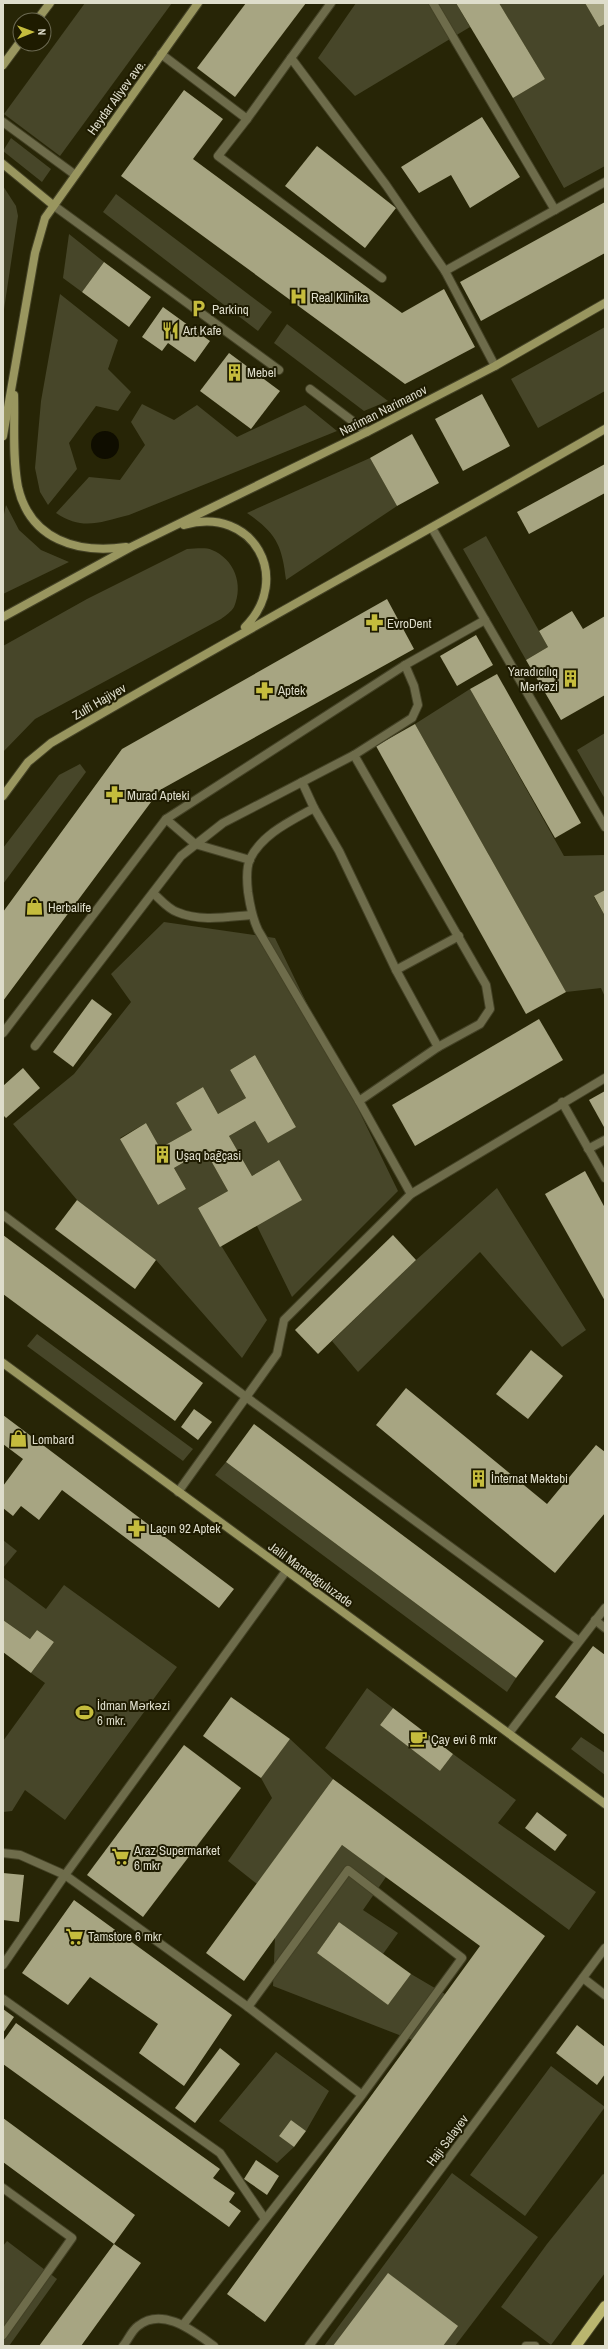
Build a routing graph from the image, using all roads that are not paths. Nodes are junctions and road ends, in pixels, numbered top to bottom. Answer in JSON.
{"nodes":[{"id":1,"x":50,"y":3,"type":"edge"},
{"id":2,"x":198,"y":3,"type":"edge"},
{"id":3,"x":331,"y":3,"type":"edge"},
{"id":4,"x":433,"y":3,"type":"edge"},
{"id":5,"x":43,"y":12,"type":"edge"},
{"id":6,"x":13,"y":52,"type":"edge"},
{"id":7,"x":161,"y":54,"type":"junction"},
{"id":8,"x":291,"y":58,"type":"junction"},
{"id":9,"x":3,"y":65,"type":"edge"},
{"id":10,"x":247,"y":119,"type":"junction"},
{"id":11,"x":3,"y":122,"type":"edge"},
{"id":12,"x":3,"y":164,"type":"edge"},
{"id":13,"x":74,"y":174,"type":"junction"},
{"id":14,"x":605,"y":182,"type":"edge"},
{"id":15,"x":53,"y":205,"type":"junction"},
{"id":16,"x":555,"y":210,"type":"junction"},
{"id":17,"x":445,"y":271,"type":"junction"},
{"id":18,"x":382,"y":278,"type":"dead end"},
{"id":19,"x":605,"y":303,"type":"edge"},
{"id":20,"x":495,"y":366,"type":"junction"},
{"id":21,"x":279,"y":370,"type":"dead end"},
{"id":22,"x":14,"y":378,"type":"junction"},
{"id":23,"x":310,"y":389,"type":"dead end"},
{"id":24,"x":605,"y":429,"type":"edge"},
{"id":25,"x":367,"y":432,"type":"junction"},
{"id":26,"x":3,"y":436,"type":"edge"},
{"id":27,"x":432,"y":528,"type":"junction"},
{"id":28,"x":167,"y":530,"type":"junction"},
{"id":29,"x":131,"y":547,"type":"junction"},
{"id":30,"x":3,"y":617,"type":"edge"},
{"id":31,"x":485,"y":620,"type":"junction"},
{"id":32,"x":221,"y":643,"type":"junction"},
{"id":33,"x":405,"y":665,"type":"junction"},
{"id":34,"x":354,"y":755,"type":"junction"},
{"id":35,"x":302,"y":782,"type":"junction"},
{"id":36,"x":3,"y":796,"type":"edge"},
{"id":37,"x":314,"y":808,"type":"junction"},
{"id":38,"x":166,"y":819,"type":"junction"},
{"id":39,"x":605,"y":827,"type":"edge"},
{"id":40,"x":194,"y":844,"type":"junction"},
{"id":41,"x":250,"y":860,"type":"junction"},
{"id":42,"x":153,"y":892,"type":"junction"},
{"id":43,"x":251,"y":915,"type":"junction"},
{"id":44,"x":459,"y":936,"type":"junction"},
{"id":45,"x":396,"y":970,"type":"junction"},
{"id":46,"x":3,"y":1033,"type":"edge"},
{"id":47,"x":36,"y":1046,"type":"dead end"},
{"id":48,"x":438,"y":1047,"type":"junction"},
{"id":49,"x":605,"y":1078,"type":"edge"},
{"id":50,"x":359,"y":1101,"type":"junction"},
{"id":51,"x":562,"y":1102,"type":"junction"},
{"id":52,"x":605,"y":1140,"type":"edge"},
{"id":53,"x":588,"y":1149,"type":"junction"},
{"id":54,"x":605,"y":1178,"type":"edge"},
{"id":55,"x":411,"y":1194,"type":"junction"},
{"id":56,"x":3,"y":1215,"type":"edge"},
{"id":57,"x":3,"y":1363,"type":"edge"},
{"id":58,"x":246,"y":1397,"type":"junction"},
{"id":59,"x":178,"y":1492,"type":"junction"},
{"id":60,"x":286,"y":1571,"type":"junction"},
{"id":61,"x":605,"y":1608,"type":"edge"},
{"id":62,"x":595,"y":1620,"type":"junction"},
{"id":63,"x":605,"y":1628,"type":"edge"},
{"id":64,"x":579,"y":1641,"type":"junction"},
{"id":65,"x":509,"y":1733,"type":"junction"},
{"id":66,"x":605,"y":1804,"type":"edge"},
{"id":67,"x":3,"y":1854,"type":"edge"},
{"id":68,"x":65,"y":1875,"type":"junction"},
{"id":69,"x":605,"y":1948,"type":"edge"},
{"id":70,"x":3,"y":1965,"type":"edge"},
{"id":71,"x":583,"y":1978,"type":"junction"},
{"id":72,"x":605,"y":1994,"type":"edge"},
{"id":73,"x":3,"y":1999,"type":"edge"},
{"id":74,"x":248,"y":2007,"type":"junction"},
{"id":75,"x":362,"y":2095,"type":"junction"},
{"id":76,"x":3,"y":2188,"type":"edge"},
{"id":77,"x":265,"y":2219,"type":"junction"},
{"id":78,"x":605,"y":2306,"type":"edge"},
{"id":79,"x":184,"y":2325,"type":"junction"},
{"id":80,"x":3,"y":2335,"type":"edge"},
{"id":81,"x":123,"y":2346,"type":"edge"},
{"id":82,"x":214,"y":2346,"type":"edge"},
{"id":83,"x":309,"y":2346,"type":"edge"},
{"id":84,"x":526,"y":2346,"type":"edge"},
{"id":85,"x":535,"y":2346,"type":"edge"},
{"id":86,"x":576,"y":2346,"type":"edge"}],
"edges":[{"from":1,"to":5,"type":"main road"},
{"from":2,"to":7,"type":"main road","name":"Heydar Aliyev ave."},
{"from":3,"to":8,"type":"street"},
{"from":4,"to":16,"type":"street"},
{"from":6,"to":9,"type":"main road"},
{"from":7,"to":10,"type":"street"},
{"from":7,"to":13,"type":"main road","name":"Heydar Aliyev ave."},
{"from":8,"to":10,"type":"street"},
{"from":8,"to":17,"type":"street"},
{"from":10,"to":18,"type":"street"},
{"from":11,"to":13,"type":"street"},
{"from":12,"to":15,"type":"main road"},
{"from":13,"to":15,"type":"main road","name":"Heydar Aliyev ave."},
{"from":14,"to":16,"type":"street"},
{"from":15,"to":21,"type":"street"},
{"from":15,"to":22,"type":"main road","name":"Heydar Aliyev ave."},
{"from":16,"to":17,"type":"street"},
{"from":17,"to":20,"type":"street"},
{"from":19,"to":20,"type":"main road","name":"Nariman Narimanov"},
{"from":20,"to":25,"type":"main road","name":"Nariman Narimanov"},
{"from":22,"to":26,"type":"main road"},
{"from":22,"to":29,"type":"main road"},
{"from":23,"to":25,"type":"street"},
{"from":24,"to":27,"type":"main road"},
{"from":25,"to":28,"type":"main road","name":"Nariman Narimanov"},
{"from":27,"to":31,"type":"street"},
{"from":27,"to":32,"type":"main road"},
{"from":28,"to":29,"type":"main road"},
{"from":28,"to":32,"type":"main road"},
{"from":29,"to":30,"type":"main road"},
{"from":31,"to":33,"type":"street"},
{"from":31,"to":39,"type":"street"},
{"from":32,"to":36,"type":"main road","name":"Zulfi Hajiyev"},
{"from":33,"to":34,"type":"street"},
{"from":33,"to":38,"type":"street"},
{"from":34,"to":35,"type":"street"},
{"from":34,"to":44,"type":"street"},
{"from":35,"to":37,"type":"street"},
{"from":35,"to":40,"type":"street"},
{"from":37,"to":41,"type":"street"},
{"from":37,"to":45,"type":"street"},
{"from":38,"to":40,"type":"street"},
{"from":38,"to":46,"type":"street"},
{"from":40,"to":41,"type":"street"},
{"from":40,"to":42,"type":"street"},
{"from":41,"to":43,"type":"street"},
{"from":42,"to":43,"type":"street"},
{"from":42,"to":47,"type":"street"},
{"from":43,"to":50,"type":"street"},
{"from":44,"to":45,"type":"street"},
{"from":44,"to":48,"type":"street"},
{"from":45,"to":48,"type":"street"},
{"from":48,"to":50,"type":"street"},
{"from":49,"to":51,"type":"street"},
{"from":50,"to":55,"type":"street"},
{"from":51,"to":53,"type":"street"},
{"from":51,"to":55,"type":"street"},
{"from":52,"to":53,"type":"street"},
{"from":53,"to":54,"type":"street"},
{"from":55,"to":58,"type":"street"},
{"from":56,"to":58,"type":"street"},
{"from":57,"to":59,"type":"main road","name":"Jalil Mamedguluzade"},
{"from":58,"to":59,"type":"street"},
{"from":58,"to":64,"type":"street"},
{"from":59,"to":60,"type":"main road","name":"Jalil Mamedguluzade"},
{"from":60,"to":65,"type":"main road","name":"Jalil Mamedguluzade"},
{"from":60,"to":68,"type":"street"},
{"from":61,"to":62,"type":"street"},
{"from":62,"to":63,"type":"street"},
{"from":62,"to":64,"type":"street"},
{"from":64,"to":65,"type":"street"},
{"from":65,"to":66,"type":"main road","name":"Jalil Mamedguluzade"},
{"from":67,"to":68,"type":"street"},
{"from":68,"to":70,"type":"street"},
{"from":68,"to":74,"type":"street"},
{"from":69,"to":71,"type":"street","name":"Haji Salayev"},
{"from":71,"to":72,"type":"street"},
{"from":71,"to":83,"type":"street","name":"Haji Salayev"},
{"from":73,"to":77,"type":"street"},
{"from":74,"to":75,"type":"street"},
{"from":74,"to":75,"type":"street"},
{"from":75,"to":77,"type":"street"},
{"from":76,"to":80,"type":"street"},
{"from":77,"to":79,"type":"street"},
{"from":78,"to":86,"type":"main road"},
{"from":79,"to":81,"type":"street"},
{"from":79,"to":82,"type":"street"},
{"from":84,"to":85,"type":"street"}]}
